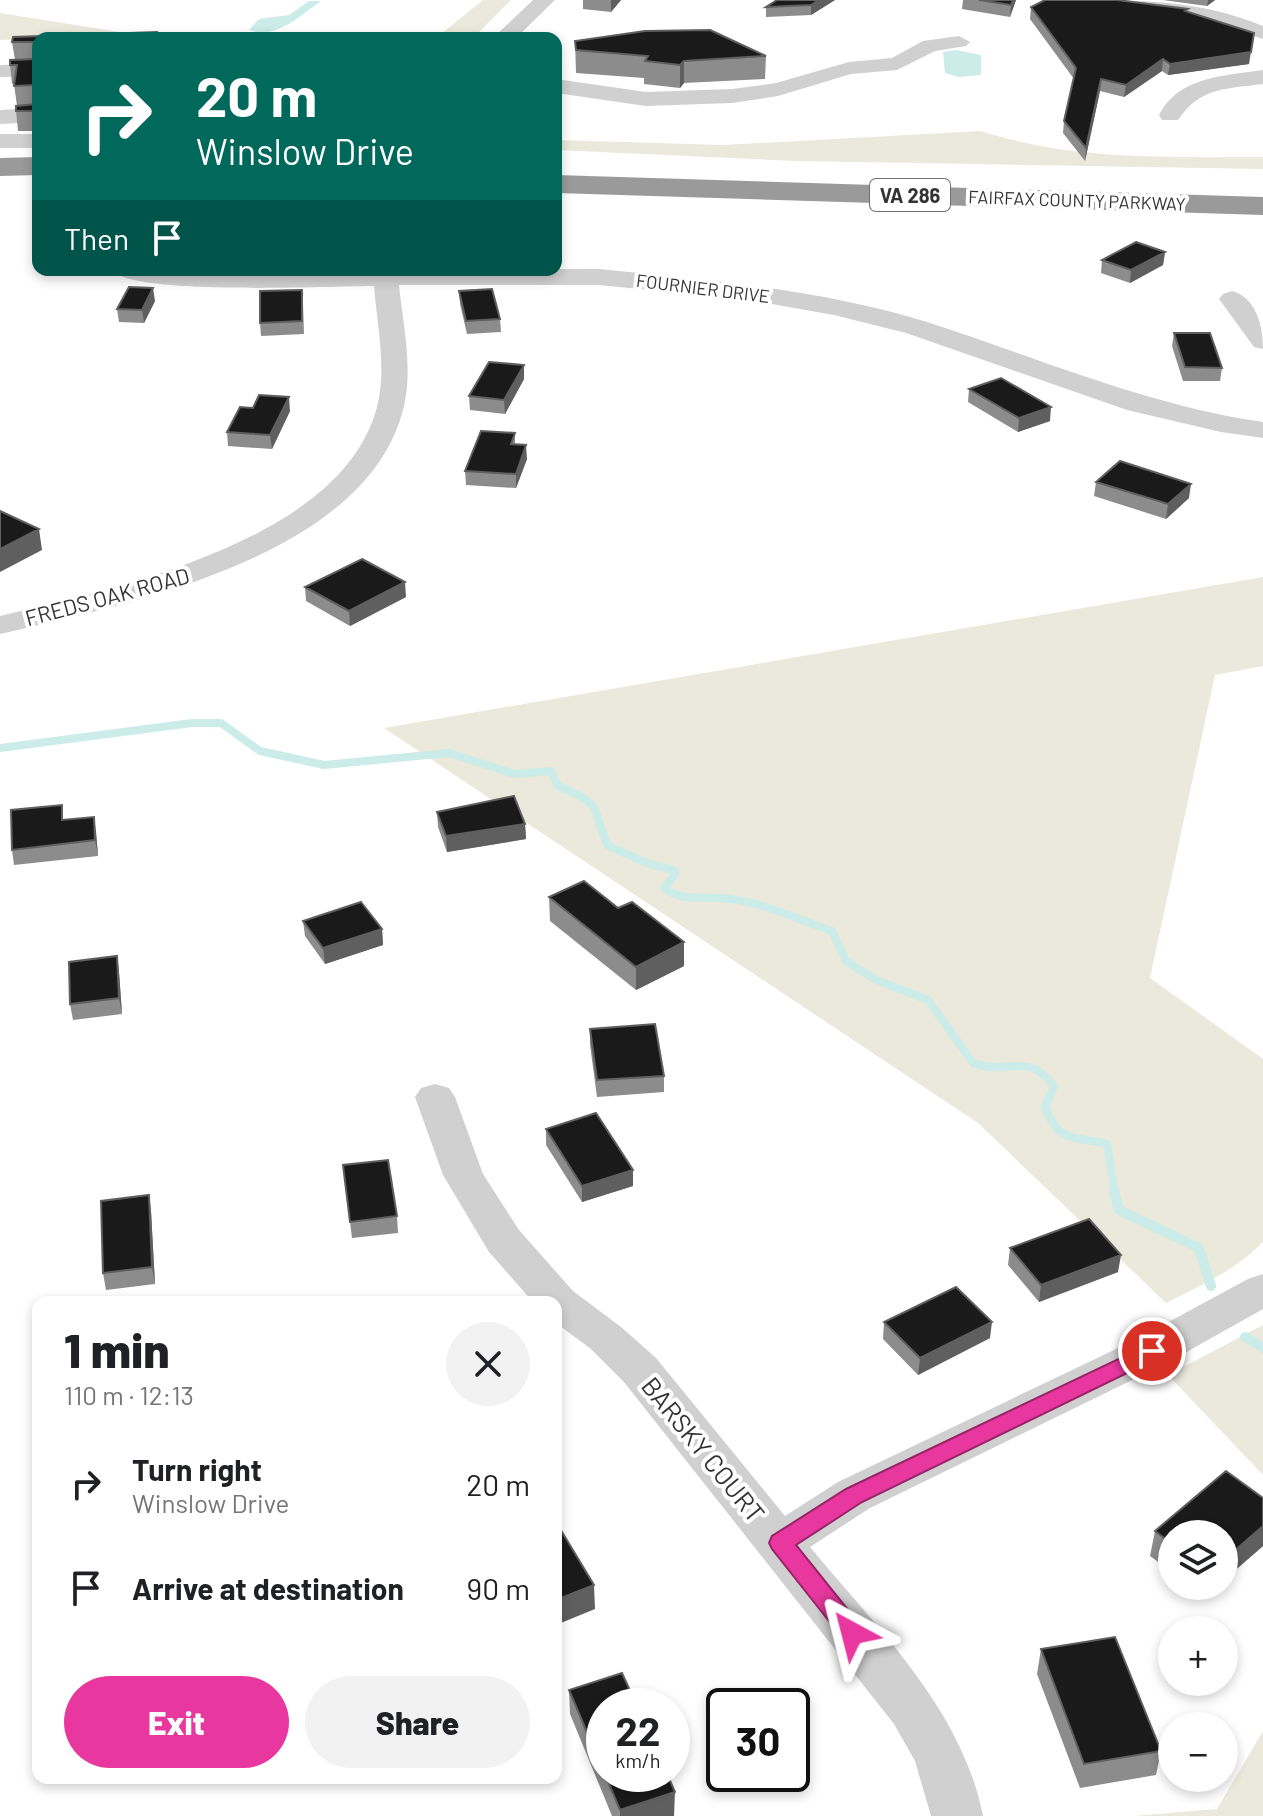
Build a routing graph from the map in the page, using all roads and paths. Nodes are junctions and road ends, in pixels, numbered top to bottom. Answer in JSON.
{"nodes":[{"id":1,"x":545,"y":0,"type":"edge"},
{"id":2,"x":1098,"y":0,"type":"edge"},
{"id":3,"x":1252,"y":8,"type":"dead end"},
{"id":4,"x":1225,"y":18,"type":"junction"},
{"id":5,"x":510,"y":32,"type":"edge"},
{"id":6,"x":1263,"y":33,"type":"edge"},
{"id":7,"x":959,"y":42,"type":"dead end"},
{"id":8,"x":32,"y":52,"type":"edge"},
{"id":9,"x":0,"y":53,"type":"edge"},
{"id":10,"x":32,"y":70,"type":"edge"},
{"id":11,"x":0,"y":71,"type":"edge"},
{"id":12,"x":1263,"y":77,"type":"edge"},
{"id":13,"x":32,"y":87,"type":"edge"},
{"id":14,"x":562,"y":87,"type":"edge"},
{"id":15,"x":0,"y":88,"type":"edge"},
{"id":16,"x":32,"y":115,"type":"edge"},
{"id":17,"x":1170,"y":115,"type":"dead end"},
{"id":18,"x":0,"y":117,"type":"edge"},
{"id":19,"x":0,"y":141,"type":"edge"},
{"id":20,"x":32,"y":141,"type":"edge"},
{"id":21,"x":562,"y":162,"type":"edge"},
{"id":22,"x":32,"y":166,"type":"edge"},
{"id":23,"x":0,"y":167,"type":"edge"},
{"id":24,"x":1263,"y":183,"type":"edge"},
{"id":25,"x":562,"y":184,"type":"edge"},
{"id":26,"x":32,"y":188,"type":"edge"},
{"id":27,"x":0,"y":190,"type":"edge"},
{"id":28,"x":1263,"y":206,"type":"edge"},
{"id":29,"x":156,"y":276,"type":"edge"},
{"id":30,"x":300,"y":276,"type":"edge"},
{"id":31,"x":385,"y":276,"type":"edge"},
{"id":32,"x":527,"y":276,"type":"edge"},
{"id":33,"x":1232,"y":299,"type":"dead end"},
{"id":34,"x":1263,"y":341,"type":"edge"},
{"id":35,"x":1263,"y":430,"type":"edge"},
{"id":36,"x":0,"y":625,"type":"edge"},
{"id":37,"x":435,"y":1097,"type":"dead end"},
{"id":38,"x":1263,"y":1290,"type":"edge"},
{"id":39,"x":553,"y":1296,"type":"edge"},
{"id":40,"x":562,"y":1305,"type":"edge"},
{"id":41,"x":780,"y":1543,"type":"junction"},
{"id":42,"x":957,"y":1816,"type":"edge"}],
"edges":[{"from":1,"to":5,"type":"street"},
{"from":2,"to":4,"type":"street"},
{"from":3,"to":4,"type":"street"},
{"from":4,"to":6,"type":"street"},
{"from":7,"to":14,"type":"street"},
{"from":8,"to":9,"type":"street"},
{"from":10,"to":11,"type":"street"},
{"from":12,"to":17,"type":"street"},
{"from":13,"to":15,"type":"street"},
{"from":16,"to":18,"type":"street"},
{"from":19,"to":20,"type":"street"},
{"from":21,"to":24,"type":"highway","name":"FAIRFAX COUNTY PARKWAY","number":"VA 286"},
{"from":22,"to":23,"type":"highway"},
{"from":25,"to":28,"type":"highway","name":"FAIRFAX COUNTY PARKWAY","number":"VA 286"},
{"from":26,"to":27,"type":"highway"},
{"from":29,"to":30,"type":"street","name":"FOURNIER DRIVE"},
{"from":31,"to":36,"type":"street","name":"FREDS OAK ROAD"},
{"from":32,"to":35,"type":"street","name":"FOURNIER DRIVE"},
{"from":33,"to":34,"type":"street"},
{"from":37,"to":39,"type":"street","name":"BARSKY COURT"},
{"from":38,"to":41,"type":"street"},
{"from":40,"to":41,"type":"street","name":"BARSKY COURT"},
{"from":41,"to":42,"type":"street","name":"BARSKY COURT"}]}
